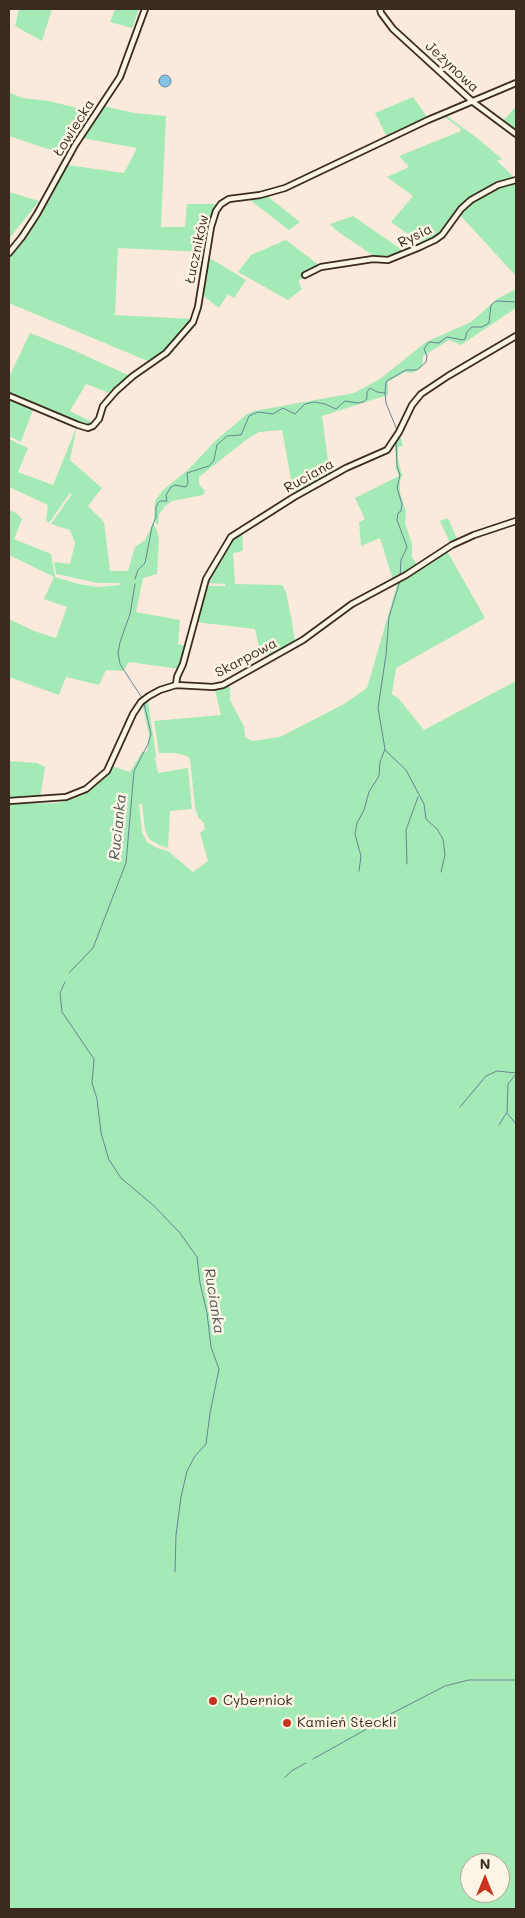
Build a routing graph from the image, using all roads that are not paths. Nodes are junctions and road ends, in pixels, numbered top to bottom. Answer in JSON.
{"nodes":[{"id":1,"x":145,"y":9,"type":"edge"},
{"id":2,"x":380,"y":9,"type":"edge"},
{"id":3,"x":516,"y":83,"type":"edge"},
{"id":4,"x":472,"y":102,"type":"junction"},
{"id":5,"x":516,"y":134,"type":"edge"},
{"id":6,"x":516,"y":180,"type":"edge"},
{"id":7,"x":9,"y":252,"type":"edge"},
{"id":8,"x":305,"y":274,"type":"dead end"},
{"id":9,"x":516,"y":336,"type":"edge"},
{"id":10,"x":9,"y":396,"type":"edge"},
{"id":11,"x":516,"y":521,"type":"edge"},
{"id":12,"x":176,"y":685,"type":"junction"},
{"id":13,"x":9,"y":802,"type":"edge"}],
"edges":[{"from":1,"to":7,"type":"street","name":"Łowiecka"},
{"from":2,"to":4,"type":"street","name":"Jeżynowa"},
{"from":3,"to":4,"type":"street","name":"Łuczników"},
{"from":4,"to":5,"type":"street","name":"Jeżynowa"},
{"from":4,"to":10,"type":"street","name":"Łuczników"},
{"from":6,"to":8,"type":"street","name":"Rysia"},
{"from":9,"to":12,"type":"street","name":"Ruciana"},
{"from":11,"to":12,"type":"street","name":"Skarpowa"},
{"from":12,"to":13,"type":"street","name":"Skarpowa"}]}
